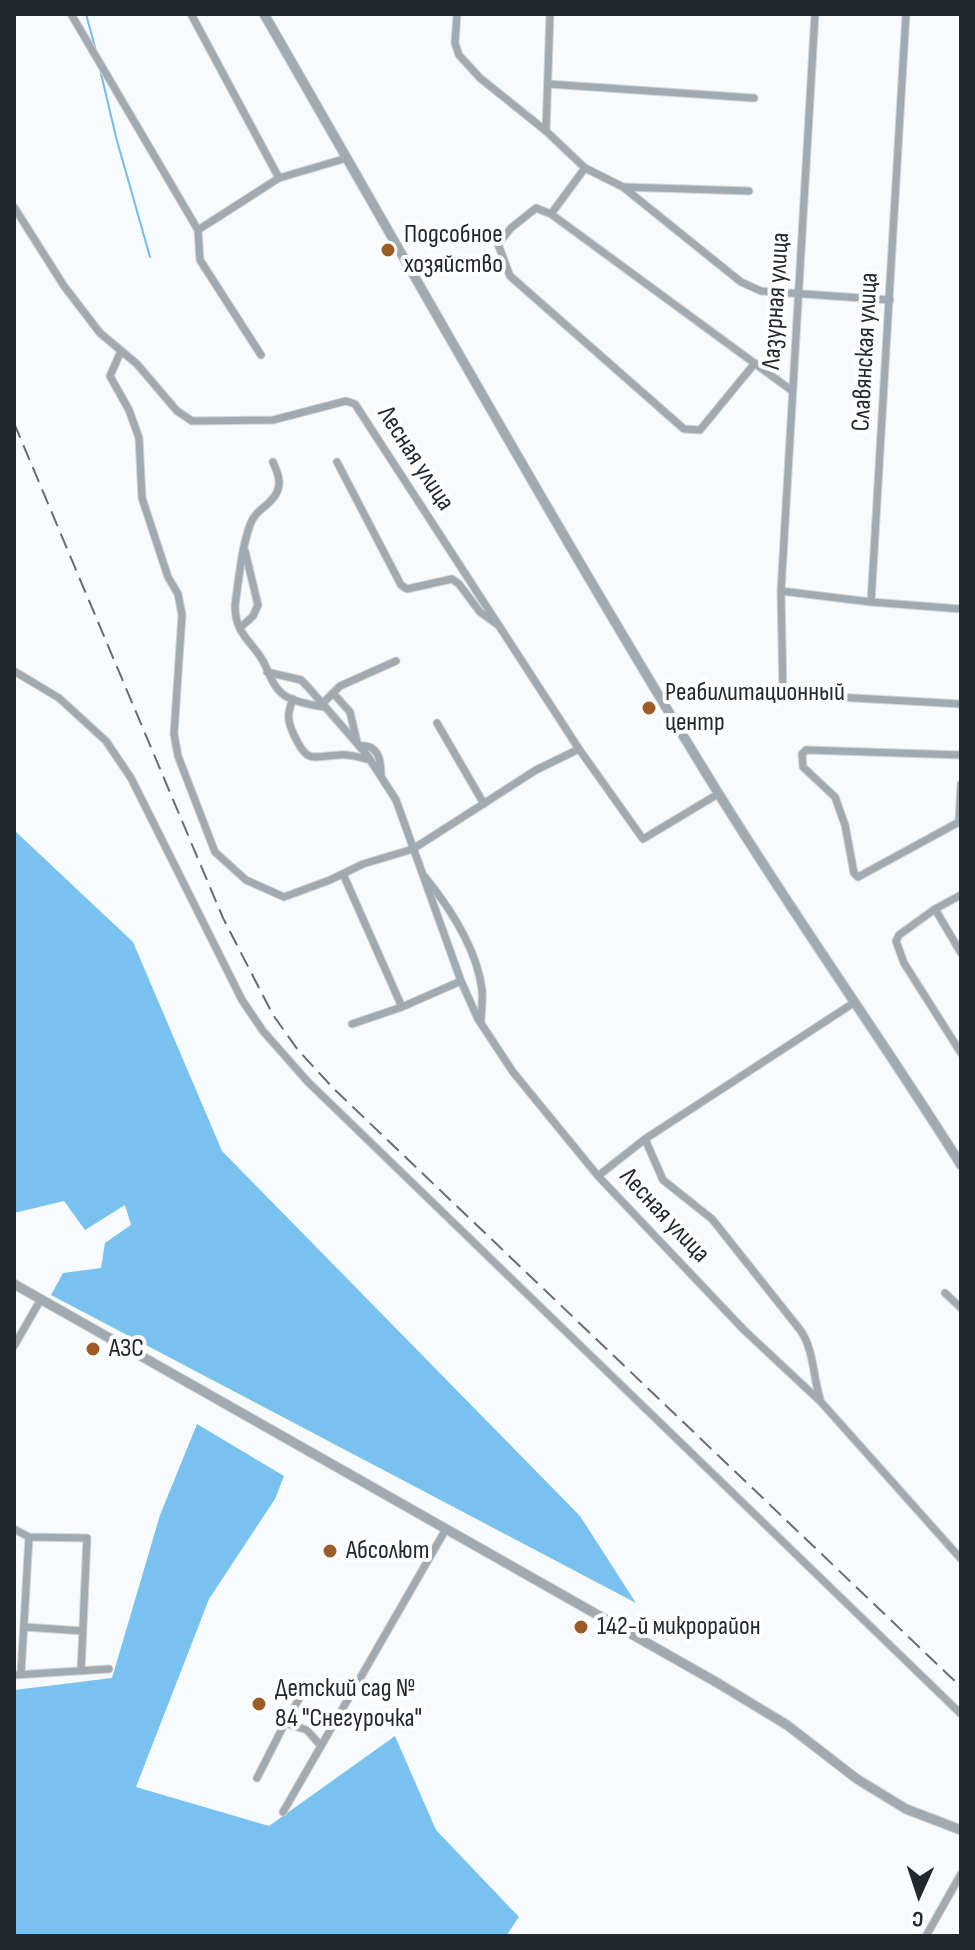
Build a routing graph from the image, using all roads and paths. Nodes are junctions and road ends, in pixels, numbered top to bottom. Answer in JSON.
{"nodes":[{"id":1,"x":71,"y":14,"type":"edge"},
{"id":2,"x":191,"y":14,"type":"edge"},
{"id":3,"x":264,"y":14,"type":"edge"},
{"id":4,"x":457,"y":14,"type":"edge"},
{"id":5,"x":550,"y":14,"type":"edge"},
{"id":6,"x":815,"y":14,"type":"edge"},
{"id":7,"x":906,"y":14,"type":"edge"},
{"id":8,"x":548,"y":84,"type":"junction"},
{"id":9,"x":754,"y":98,"type":"dead end"},
{"id":10,"x":546,"y":131,"type":"junction"},
{"id":11,"x":347,"y":158,"type":"junction"},
{"id":12,"x":585,"y":168,"type":"junction"},
{"id":13,"x":279,"y":178,"type":"junction"},
{"id":14,"x":623,"y":187,"type":"junction"},
{"id":15,"x":749,"y":191,"type":"dead end"},
{"id":16,"x":14,"y":207,"type":"edge"},
{"id":17,"x":551,"y":214,"type":"junction"},
{"id":18,"x":198,"y":230,"type":"junction"},
{"id":19,"x":797,"y":295,"type":"junction"},
{"id":20,"x":890,"y":300,"type":"junction"},
{"id":21,"x":121,"y":351,"type":"junction"},
{"id":22,"x":261,"y":355,"type":"dead end"},
{"id":23,"x":755,"y":363,"type":"junction"},
{"id":24,"x":791,"y":390,"type":"junction"},
{"id":25,"x":273,"y":462,"type":"dead end"},
{"id":26,"x":337,"y":462,"type":"dead end"},
{"id":27,"x":245,"y":550,"type":"junction"},
{"id":28,"x":781,"y":591,"type":"junction"},
{"id":29,"x":871,"y":602,"type":"junction"},
{"id":30,"x":961,"y":609,"type":"edge"},
{"id":31,"x":240,"y":628,"type":"junction"},
{"id":32,"x":502,"y":628,"type":"junction"},
{"id":33,"x":396,"y":661,"type":"dead end"},
{"id":34,"x":14,"y":671,"type":"edge"},
{"id":35,"x":267,"y":672,"type":"junction"},
{"id":36,"x":333,"y":693,"type":"junction"},
{"id":37,"x":293,"y":699,"type":"junction"},
{"id":38,"x":961,"y":704,"type":"edge"},
{"id":39,"x":324,"y":706,"type":"junction"},
{"id":40,"x":437,"y":723,"type":"dead end"},
{"id":41,"x":358,"y":745,"type":"junction"},
{"id":42,"x":579,"y":749,"type":"junction"},
{"id":43,"x":961,"y":755,"type":"edge"},
{"id":44,"x":370,"y":760,"type":"junction"},
{"id":45,"x":381,"y":777,"type":"junction"},
{"id":46,"x":961,"y":784,"type":"edge"},
{"id":47,"x":718,"y":794,"type":"junction"},
{"id":48,"x":484,"y":804,"type":"junction"},
{"id":49,"x":413,"y":849,"type":"junction"},
{"id":50,"x":421,"y":873,"type":"junction"},
{"id":51,"x":343,"y":874,"type":"junction"},
{"id":52,"x":961,"y":895,"type":"edge"},
{"id":53,"x":935,"y":909,"type":"junction"},
{"id":54,"x":961,"y":953,"type":"edge"},
{"id":55,"x":461,"y":981,"type":"junction"},
{"id":56,"x":855,"y":1002,"type":"junction"},
{"id":57,"x":402,"y":1007,"type":"junction"},
{"id":58,"x":352,"y":1024,"type":"dead end"},
{"id":59,"x":481,"y":1024,"type":"junction"},
{"id":60,"x":961,"y":1053,"type":"edge"},
{"id":61,"x":645,"y":1139,"type":"junction"},
{"id":62,"x":961,"y":1165,"type":"edge"},
{"id":63,"x":598,"y":1176,"type":"junction"},
{"id":64,"x":14,"y":1284,"type":"edge"},
{"id":65,"x":945,"y":1293,"type":"dead end"},
{"id":66,"x":41,"y":1299,"type":"junction"},
{"id":67,"x":961,"y":1308,"type":"edge"},
{"id":68,"x":14,"y":1346,"type":"edge"},
{"id":69,"x":821,"y":1402,"type":"junction"},
{"id":70,"x":14,"y":1529,"type":"edge"},
{"id":71,"x":446,"y":1529,"type":"junction"},
{"id":72,"x":29,"y":1537,"type":"junction"},
{"id":73,"x":961,"y":1559,"type":"edge"},
{"id":74,"x":24,"y":1627,"type":"junction"},
{"id":75,"x":83,"y":1631,"type":"junction"},
{"id":76,"x":109,"y":1669,"type":"dead end"},
{"id":77,"x":81,"y":1671,"type":"junction"},
{"id":78,"x":17,"y":1674,"type":"edge"},
{"id":79,"x":306,"y":1687,"type":"dead end"},
{"id":80,"x":961,"y":1714,"type":"edge"},
{"id":81,"x":285,"y":1723,"type":"junction"},
{"id":82,"x":321,"y":1746,"type":"junction"},
{"id":83,"x":257,"y":1778,"type":"dead end"},
{"id":84,"x":283,"y":1812,"type":"dead end"},
{"id":85,"x":961,"y":1830,"type":"edge"},
{"id":86,"x":961,"y":1874,"type":"edge"},
{"id":87,"x":926,"y":1936,"type":"edge"}],
"edges":[{"from":1,"to":18,"type":"street"},
{"from":2,"to":13,"type":"street"},
{"from":3,"to":11,"type":"street"},
{"from":4,"to":10,"type":"street"},
{"from":5,"to":8,"type":"street"},
{"from":6,"to":19,"type":"street","name":"Лазурная улица"},
{"from":7,"to":20,"type":"street","name":"Славянская улица"},
{"from":8,"to":9,"type":"street"},
{"from":8,"to":10,"type":"street"},
{"from":10,"to":12,"type":"street"},
{"from":11,"to":13,"type":"street"},
{"from":11,"to":47,"type":"street"},
{"from":12,"to":14,"type":"street"},
{"from":12,"to":17,"type":"street"},
{"from":13,"to":18,"type":"street"},
{"from":14,"to":15,"type":"street"},
{"from":14,"to":19,"type":"street"},
{"from":16,"to":21,"type":"street","name":"Лесная улица"},
{"from":17,"to":23,"type":"street"},
{"from":17,"to":23,"type":"street"},
{"from":18,"to":22,"type":"street"},
{"from":19,"to":20,"type":"street"},
{"from":19,"to":24,"type":"street","name":"Лазурная улица"},
{"from":20,"to":29,"type":"street","name":"Славянская улица"},
{"from":21,"to":32,"type":"street","name":"Лесная улица"},
{"from":21,"to":51,"type":"street"},
{"from":23,"to":24,"type":"street"},
{"from":24,"to":28,"type":"street","name":"Лазурная улица"},
{"from":25,"to":27,"type":"street"},
{"from":26,"to":32,"type":"street"},
{"from":27,"to":31,"type":"street"},
{"from":27,"to":31,"type":"street"},
{"from":28,"to":29,"type":"street"},
{"from":28,"to":38,"type":"street","name":"Лазурная улица"},
{"from":29,"to":30,"type":"street"},
{"from":31,"to":35,"type":"street"},
{"from":32,"to":42,"type":"street","name":"Лесная улица"},
{"from":33,"to":36,"type":"street"},
{"from":34,"to":80,"type":"street"},
{"from":35,"to":37,"type":"street"},
{"from":35,"to":39,"type":"street","name":"Лесная улица"},
{"from":36,"to":39,"type":"street"},
{"from":36,"to":41,"type":"street"},
{"from":37,"to":39,"type":"street"},
{"from":37,"to":44,"type":"street"},
{"from":39,"to":41,"type":"street","name":"Лесная улица"},
{"from":40,"to":48,"type":"street"},
{"from":41,"to":44,"type":"street","name":"Лесная улица"},
{"from":41,"to":45,"type":"street"},
{"from":42,"to":47,"type":"street","name":"Лесная улица"},
{"from":42,"to":48,"type":"street"},
{"from":43,"to":46,"type":"street"},
{"from":44,"to":45,"type":"street","name":"Лесная улица"},
{"from":45,"to":49,"type":"street","name":"Лесная улица"},
{"from":47,"to":56,"type":"street"},
{"from":48,"to":49,"type":"street"},
{"from":49,"to":50,"type":"street","name":"Лесная улица"},
{"from":49,"to":51,"type":"street"},
{"from":50,"to":55,"type":"street","name":"Лесная улица"},
{"from":50,"to":59,"type":"street"},
{"from":51,"to":57,"type":"street"},
{"from":52,"to":53,"type":"street"},
{"from":53,"to":54,"type":"street"},
{"from":53,"to":60,"type":"street"},
{"from":55,"to":57,"type":"street"},
{"from":55,"to":59,"type":"street","name":"Лесная улица"},
{"from":56,"to":61,"type":"street"},
{"from":56,"to":62,"type":"street"},
{"from":57,"to":58,"type":"street"},
{"from":59,"to":63,"type":"street","name":"Лесная улица"},
{"from":61,"to":63,"type":"street"},
{"from":61,"to":69,"type":"street"},
{"from":63,"to":69,"type":"street","name":"Лесная улица"},
{"from":64,"to":66,"type":"street"},
{"from":65,"to":67,"type":"street"},
{"from":66,"to":68,"type":"street"},
{"from":66,"to":71,"type":"street"},
{"from":69,"to":73,"type":"street","name":"Лесная улица"},
{"from":70,"to":72,"type":"street"},
{"from":71,"to":82,"type":"street"},
{"from":71,"to":85,"type":"street"},
{"from":72,"to":74,"type":"street"},
{"from":72,"to":75,"type":"street"},
{"from":74,"to":75,"type":"street"},
{"from":74,"to":78,"type":"street"},
{"from":75,"to":77,"type":"street"},
{"from":76,"to":77,"type":"street"},
{"from":77,"to":78,"type":"street"},
{"from":79,"to":81,"type":"street"},
{"from":81,"to":82,"type":"street"},
{"from":81,"to":83,"type":"street"},
{"from":82,"to":84,"type":"street"},
{"from":86,"to":87,"type":"street"}]}
